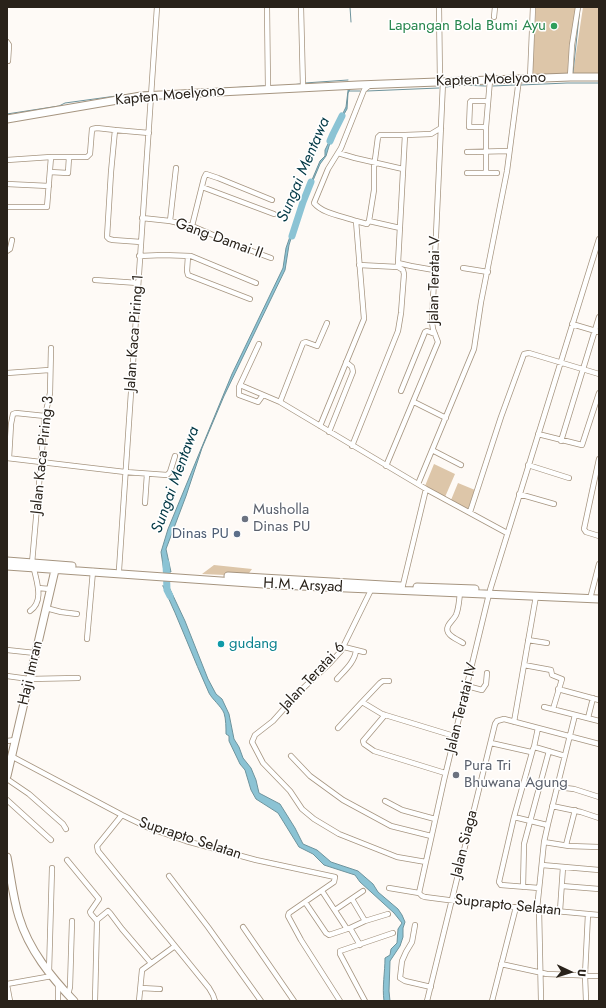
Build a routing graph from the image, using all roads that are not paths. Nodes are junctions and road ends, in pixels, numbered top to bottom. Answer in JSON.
{"nodes":[{"id":1,"x":157,"y":7,"type":"edge"},
{"id":2,"x":267,"y":7,"type":"edge"},
{"id":3,"x":301,"y":7,"type":"edge"},
{"id":4,"x":439,"y":7,"type":"edge"},
{"id":5,"x":495,"y":7,"type":"edge"},
{"id":6,"x":533,"y":7,"type":"edge"},
{"id":7,"x":578,"y":7,"type":"edge"},
{"id":8,"x":494,"y":17,"type":"dead end"},
{"id":9,"x":7,"y":42,"type":"edge"},
{"id":10,"x":8,"y":61,"type":"edge"},
{"id":11,"x":570,"y":77,"type":"junction"},
{"id":12,"x":599,"y":77,"type":"edge"},
{"id":13,"x":530,"y":78,"type":"junction"},
{"id":14,"x":519,"y":79,"type":"junction"},
{"id":15,"x":490,"y":80,"type":"junction"},
{"id":16,"x":441,"y":82,"type":"junction"},
{"id":17,"x":371,"y":84,"type":"junction"},
{"id":18,"x":303,"y":87,"type":"junction"},
{"id":19,"x":268,"y":89,"type":"junction"},
{"id":20,"x":151,"y":96,"type":"junction"},
{"id":21,"x":488,"y":101,"type":"junction"},
{"id":22,"x":7,"y":119,"type":"edge"},
{"id":23,"x":486,"y":127,"type":"junction"},
{"id":24,"x":441,"y":128,"type":"junction"},
{"id":25,"x":115,"y":130,"type":"junction"},
{"id":26,"x":149,"y":133,"type":"junction"},
{"id":27,"x":405,"y":135,"type":"junction"},
{"id":28,"x":509,"y":151,"type":"junction"},
{"id":29,"x":467,"y":152,"type":"dead end"},
{"id":30,"x":486,"y":152,"type":"junction"},
{"id":31,"x":338,"y":153,"type":"junction"},
{"id":32,"x":51,"y":157,"type":"junction"},
{"id":33,"x":69,"y":157,"type":"junction"},
{"id":34,"x":7,"y":160,"type":"edge"},
{"id":35,"x":374,"y":162,"type":"junction"},
{"id":36,"x":176,"y":168,"type":"dead end"},
{"id":37,"x":403,"y":168,"type":"junction"},
{"id":38,"x":50,"y":172,"type":"junction"},
{"id":39,"x":467,"y":173,"type":"dead end"},
{"id":40,"x":486,"y":173,"type":"junction"},
{"id":41,"x":497,"y":173,"type":"dead end"},
{"id":42,"x":7,"y":184,"type":"edge"},
{"id":43,"x":49,"y":186,"type":"junction"},
{"id":44,"x":202,"y":187,"type":"junction"},
{"id":45,"x":272,"y":200,"type":"dead end"},
{"id":46,"x":7,"y":207,"type":"edge"},
{"id":47,"x":274,"y":214,"type":"dead end"},
{"id":48,"x":142,"y":218,"type":"junction"},
{"id":49,"x":170,"y":221,"type":"junction"},
{"id":50,"x":356,"y":221,"type":"junction"},
{"id":51,"x":369,"y":221,"type":"junction"},
{"id":52,"x":192,"y":226,"type":"junction"},
{"id":53,"x":400,"y":228,"type":"junction"},
{"id":54,"x":599,"y":239,"type":"edge"},
{"id":55,"x":12,"y":240,"type":"dead end"},
{"id":56,"x":140,"y":242,"type":"junction"},
{"id":57,"x":7,"y":251,"type":"edge"},
{"id":58,"x":140,"y":256,"type":"junction"},
{"id":59,"x":188,"y":256,"type":"junction"},
{"id":60,"x":271,"y":258,"type":"dead end"},
{"id":61,"x":359,"y":265,"type":"junction"},
{"id":62,"x":398,"y":265,"type":"junction"},
{"id":63,"x":463,"y":268,"type":"dead end"},
{"id":64,"x":434,"y":270,"type":"junction"},
{"id":65,"x":488,"y":272,"type":"junction"},
{"id":66,"x":95,"y":280,"type":"dead end"},
{"id":67,"x":138,"y":283,"type":"junction"},
{"id":68,"x":256,"y":283,"type":"dead end"},
{"id":69,"x":250,"y":299,"type":"dead end"},
{"id":70,"x":599,"y":317,"type":"edge"},
{"id":71,"x":327,"y":323,"type":"dead end"},
{"id":72,"x":572,"y":324,"type":"junction"},
{"id":73,"x":597,"y":331,"type":"edge"},
{"id":74,"x":435,"y":334,"type":"junction"},
{"id":75,"x":259,"y":344,"type":"dead end"},
{"id":76,"x":51,"y":348,"type":"dead end"},
{"id":77,"x":346,"y":362,"type":"junction"},
{"id":78,"x":560,"y":362,"type":"junction"},
{"id":79,"x":582,"y":369,"type":"junction"},
{"id":80,"x":49,"y":370,"type":"junction"},
{"id":81,"x":7,"y":373,"type":"edge"},
{"id":82,"x":599,"y":374,"type":"edge"},
{"id":83,"x":240,"y":385,"type":"junction"},
{"id":84,"x":401,"y":391,"type":"dead end"},
{"id":85,"x":599,"y":393,"type":"edge"},
{"id":86,"x":263,"y":395,"type":"junction"},
{"id":87,"x":280,"y":402,"type":"junction"},
{"id":88,"x":414,"y":402,"type":"junction"},
{"id":89,"x":45,"y":416,"type":"junction"},
{"id":90,"x":446,"y":418,"type":"junction"},
{"id":91,"x":320,"y":426,"type":"junction"},
{"id":92,"x":329,"y":432,"type":"junction"},
{"id":93,"x":538,"y":434,"type":"junction"},
{"id":94,"x":561,"y":441,"type":"junction"},
{"id":95,"x":352,"y":446,"type":"junction"},
{"id":96,"x":432,"y":450,"type":"junction"},
{"id":97,"x":175,"y":456,"type":"dead end"},
{"id":98,"x":8,"y":458,"type":"edge"},
{"id":99,"x":599,"y":459,"type":"edge"},
{"id":100,"x":41,"y":462,"type":"junction"},
{"id":101,"x":461,"y":465,"type":"dead end"},
{"id":102,"x":528,"y":465,"type":"junction"},
{"id":103,"x":386,"y":466,"type":"junction"},
{"id":104,"x":125,"y":472,"type":"junction"},
{"id":105,"x":147,"y":474,"type":"junction"},
{"id":106,"x":570,"y":478,"type":"dead end"},
{"id":107,"x":418,"y":484,"type":"junction"},
{"id":108,"x":426,"y":489,"type":"junction"},
{"id":109,"x":519,"y":494,"type":"junction"},
{"id":110,"x":145,"y":502,"type":"dead end"},
{"id":111,"x":554,"y":504,"type":"dead end"},
{"id":112,"x":470,"y":512,"type":"junction"},
{"id":113,"x":507,"y":533,"type":"junction"},
{"id":114,"x":599,"y":536,"type":"edge"},
{"id":115,"x":7,"y":561,"type":"edge"},
{"id":116,"x":599,"y":564,"type":"edge"},
{"id":117,"x":7,"y":566,"type":"edge"},
{"id":118,"x":33,"y":566,"type":"junction"},
{"id":119,"x":55,"y":570,"type":"junction"},
{"id":120,"x":119,"y":570,"type":"junction"},
{"id":121,"x":93,"y":571,"type":"junction"},
{"id":122,"x":163,"y":575,"type":"junction"},
{"id":123,"x":172,"y":576,"type":"junction"},
{"id":124,"x":38,"y":588,"type":"junction"},
{"id":125,"x":402,"y":588,"type":"junction"},
{"id":126,"x":50,"y":589,"type":"junction"},
{"id":127,"x":371,"y":590,"type":"junction"},
{"id":128,"x":490,"y":592,"type":"junction"},
{"id":129,"x":460,"y":593,"type":"junction"},
{"id":130,"x":591,"y":595,"type":"junction"},
{"id":131,"x":599,"y":595,"type":"edge"},
{"id":132,"x":536,"y":596,"type":"junction"},
{"id":133,"x":599,"y":599,"type":"edge"},
{"id":134,"x":46,"y":608,"type":"junction"},
{"id":135,"x":30,"y":611,"type":"dead end"},
{"id":136,"x":77,"y":614,"type":"dead end"},
{"id":137,"x":87,"y":639,"type":"dead end"},
{"id":138,"x":528,"y":640,"type":"junction"},
{"id":139,"x":463,"y":643,"type":"dead end"},
{"id":140,"x":547,"y":643,"type":"dead end"},
{"id":141,"x":344,"y":647,"type":"junction"},
{"id":142,"x":7,"y":650,"type":"edge"},
{"id":143,"x":356,"y":650,"type":"junction"},
{"id":144,"x":364,"y":652,"type":"dead end"},
{"id":145,"x":35,"y":653,"type":"junction"},
{"id":146,"x":524,"y":666,"type":"junction"},
{"id":147,"x":487,"y":673,"type":"dead end"},
{"id":148,"x":7,"y":676,"type":"edge"},
{"id":149,"x":78,"y":678,"type":"dead end"},
{"id":150,"x":29,"y":679,"type":"junction"},
{"id":151,"x":337,"y":679,"type":"dead end"},
{"id":152,"x":389,"y":682,"type":"dead end"},
{"id":153,"x":467,"y":686,"type":"junction"},
{"id":154,"x":558,"y":689,"type":"junction"},
{"id":155,"x":593,"y":698,"type":"junction"},
{"id":156,"x":599,"y":700,"type":"edge"},
{"id":157,"x":362,"y":702,"type":"junction"},
{"id":158,"x":544,"y":707,"type":"dead end"},
{"id":159,"x":553,"y":709,"type":"junction"},
{"id":160,"x":386,"y":715,"type":"junction"},
{"id":161,"x":575,"y":715,"type":"junction"},
{"id":162,"x":588,"y":718,"type":"junction"},
{"id":163,"x":599,"y":721,"type":"edge"},
{"id":164,"x":514,"y":722,"type":"junction"},
{"id":165,"x":338,"y":728,"type":"dead end"},
{"id":166,"x":538,"y":728,"type":"junction"},
{"id":167,"x":454,"y":736,"type":"junction"},
{"id":168,"x":570,"y":737,"type":"junction"},
{"id":169,"x":15,"y":740,"type":"junction"},
{"id":170,"x":7,"y":741,"type":"edge"},
{"id":171,"x":491,"y":743,"type":"junction"},
{"id":172,"x":599,"y":744,"type":"edge"},
{"id":173,"x":534,"y":747,"type":"junction"},
{"id":174,"x":549,"y":751,"type":"junction"},
{"id":175,"x":531,"y":752,"type":"junction"},
{"id":176,"x":12,"y":756,"type":"junction"},
{"id":177,"x":291,"y":756,"type":"dead end"},
{"id":178,"x":565,"y":756,"type":"junction"},
{"id":179,"x":445,"y":773,"type":"junction"},
{"id":180,"x":7,"y":777,"type":"edge"},
{"id":181,"x":557,"y":787,"type":"junction"},
{"id":182,"x":599,"y":797,"type":"edge"},
{"id":183,"x":7,"y":800,"type":"edge"},
{"id":184,"x":385,"y":801,"type":"dead end"},
{"id":185,"x":552,"y":806,"type":"junction"},
{"id":186,"x":575,"y":810,"type":"junction"},
{"id":187,"x":122,"y":816,"type":"junction"},
{"id":188,"x":514,"y":817,"type":"junction"},
{"id":189,"x":435,"y":818,"type":"junction"},
{"id":190,"x":599,"y":818,"type":"edge"},
{"id":191,"x":530,"y":820,"type":"junction"},
{"id":192,"x":547,"y":825,"type":"junction"},
{"id":193,"x":66,"y":829,"type":"dead end"},
{"id":194,"x":431,"y":836,"type":"junction"},
{"id":195,"x":51,"y":840,"type":"dead end"},
{"id":196,"x":544,"y":842,"type":"junction"},
{"id":197,"x":566,"y":845,"type":"junction"},
{"id":198,"x":599,"y":847,"type":"edge"},
{"id":199,"x":7,"y":857,"type":"edge"},
{"id":200,"x":67,"y":860,"type":"dead end"},
{"id":201,"x":426,"y":862,"type":"junction"},
{"id":202,"x":542,"y":865,"type":"junction"},
{"id":203,"x":563,"y":867,"type":"junction"},
{"id":204,"x":52,"y":868,"type":"dead end"},
{"id":205,"x":599,"y":870,"type":"edge"},
{"id":206,"x":9,"y":873,"type":"edge"},
{"id":207,"x":169,"y":876,"type":"dead end"},
{"id":208,"x":562,"y":886,"type":"junction"},
{"id":209,"x":523,"y":887,"type":"junction"},
{"id":210,"x":389,"y":888,"type":"dead end"},
{"id":211,"x":539,"y":888,"type":"junction"},
{"id":212,"x":599,"y":889,"type":"edge"},
{"id":213,"x":322,"y":891,"type":"junction"},
{"id":214,"x":362,"y":891,"type":"dead end"},
{"id":215,"x":419,"y":893,"type":"junction"},
{"id":216,"x":352,"y":899,"type":"junction"},
{"id":217,"x":451,"y":901,"type":"junction"},
{"id":218,"x":306,"y":902,"type":"junction"},
{"id":219,"x":516,"y":907,"type":"junction"},
{"id":220,"x":538,"y":909,"type":"junction"},
{"id":221,"x":335,"y":910,"type":"junction"},
{"id":222,"x":560,"y":911,"type":"junction"},
{"id":223,"x":388,"y":914,"type":"dead end"},
{"id":224,"x":588,"y":914,"type":"junction"},
{"id":225,"x":599,"y":915,"type":"edge"},
{"id":226,"x":97,"y":920,"type":"junction"},
{"id":227,"x":72,"y":921,"type":"dead end"},
{"id":228,"x":365,"y":921,"type":"junction"},
{"id":229,"x":243,"y":926,"type":"dead end"},
{"id":230,"x":415,"y":926,"type":"dead end"},
{"id":231,"x":349,"y":928,"type":"junction"},
{"id":232,"x":393,"y":932,"type":"dead end"},
{"id":233,"x":360,"y":945,"type":"junction"},
{"id":234,"x":175,"y":946,"type":"junction"},
{"id":235,"x":151,"y":963,"type":"junction"},
{"id":236,"x":501,"y":964,"type":"junction"},
{"id":237,"x":540,"y":973,"type":"junction"},
{"id":238,"x":50,"y":975,"type":"junction"},
{"id":239,"x":585,"y":976,"type":"junction"},
{"id":240,"x":599,"y":976,"type":"edge"},
{"id":241,"x":7,"y":984,"type":"edge"},
{"id":242,"x":58,"y":985,"type":"junction"},
{"id":243,"x":431,"y":987,"type":"junction"},
{"id":244,"x":141,"y":988,"type":"junction"},
{"id":245,"x":160,"y":989,"type":"dead end"},
{"id":246,"x":71,"y":999,"type":"edge"},
{"id":247,"x":10,"y":1001,"type":"edge"},
{"id":248,"x":58,"y":1001,"type":"edge"},
{"id":249,"x":95,"y":1001,"type":"edge"},
{"id":250,"x":139,"y":1001,"type":"edge"},
{"id":251,"x":215,"y":1001,"type":"edge"},
{"id":252,"x":261,"y":1001,"type":"edge"},
{"id":253,"x":294,"y":1001,"type":"edge"},
{"id":254,"x":340,"y":1001,"type":"edge"},
{"id":255,"x":365,"y":1001,"type":"edge"},
{"id":256,"x":427,"y":1001,"type":"edge"},
{"id":257,"x":492,"y":1001,"type":"edge"},
{"id":258,"x":541,"y":1001,"type":"edge"},
{"id":259,"x":586,"y":1001,"type":"edge"}],
"edges":[{"from":1,"to":20,"type":"street","name":"Jalan Kaca Piring 1"},
{"from":2,"to":19,"type":"street"},
{"from":3,"to":18,"type":"street"},
{"from":4,"to":16,"type":"street","name":"Jalan Teratai V"},
{"from":5,"to":8,"type":"street"},
{"from":6,"to":13,"type":"street"},
{"from":7,"to":11,"type":"street"},
{"from":9,"to":10,"type":"street"},
{"from":11,"to":12,"type":"street","name":"Kapten Moelyono"},
{"from":11,"to":13,"type":"street","name":"Kapten Moelyono"},
{"from":13,"to":14,"type":"street","name":"Kapten Moelyono"},
{"from":14,"to":15,"type":"street","name":"Kapten Moelyono"},
{"from":14,"to":28,"type":"street"},
{"from":15,"to":16,"type":"street","name":"Kapten Moelyono"},
{"from":15,"to":21,"type":"street"},
{"from":16,"to":17,"type":"street","name":"Kapten Moelyono"},
{"from":16,"to":24,"type":"street","name":"Jalan Teratai V"},
{"from":17,"to":18,"type":"street","name":"Kapten Moelyono"},
{"from":17,"to":31,"type":"street"},
{"from":18,"to":19,"type":"street","name":"Kapten Moelyono"},
{"from":19,"to":20,"type":"street","name":"Kapten Moelyono"},
{"from":20,"to":22,"type":"street","name":"Kapten Moelyono"},
{"from":20,"to":26,"type":"street","name":"Jalan Kaca Piring 1"},
{"from":21,"to":23,"type":"street"},
{"from":21,"to":23,"type":"street"},
{"from":23,"to":30,"type":"street"},
{"from":24,"to":27,"type":"street"},
{"from":24,"to":64,"type":"street","name":"Jalan Teratai V"},
{"from":25,"to":26,"type":"street"},
{"from":25,"to":33,"type":"street"},
{"from":25,"to":56,"type":"street"},
{"from":26,"to":48,"type":"street","name":"Jalan Kaca Piring 1"},
{"from":27,"to":35,"type":"street"},
{"from":27,"to":37,"type":"street"},
{"from":28,"to":30,"type":"street"},
{"from":28,"to":65,"type":"street"},
{"from":29,"to":30,"type":"street"},
{"from":30,"to":40,"type":"street"},
{"from":31,"to":35,"type":"street"},
{"from":31,"to":50,"type":"street"},
{"from":32,"to":33,"type":"street"},
{"from":32,"to":34,"type":"street"},
{"from":32,"to":38,"type":"street"},
{"from":33,"to":38,"type":"street"},
{"from":35,"to":37,"type":"street"},
{"from":35,"to":51,"type":"street"},
{"from":36,"to":49,"type":"street"},
{"from":37,"to":53,"type":"street"},
{"from":38,"to":43,"type":"street"},
{"from":39,"to":40,"type":"street"},
{"from":40,"to":41,"type":"street"},
{"from":42,"to":43,"type":"street"},
{"from":43,"to":46,"type":"street"},
{"from":44,"to":45,"type":"street"},
{"from":44,"to":47,"type":"street"},
{"from":44,"to":52,"type":"street"},
{"from":48,"to":49,"type":"street","name":"Gang Damai II"},
{"from":48,"to":56,"type":"street","name":"Jalan Kaca Piring 1"},
{"from":49,"to":52,"type":"street","name":"Gang Damai II"},
{"from":50,"to":51,"type":"street"},
{"from":50,"to":61,"type":"street"},
{"from":51,"to":53,"type":"street"},
{"from":52,"to":60,"type":"street","name":"Gang Damai II"},
{"from":53,"to":62,"type":"street"},
{"from":54,"to":72,"type":"street","name":"Jalan Teratai IV"},
{"from":55,"to":57,"type":"street"},
{"from":56,"to":58,"type":"street","name":"Jalan Kaca Piring 1"},
{"from":58,"to":59,"type":"street"},
{"from":58,"to":67,"type":"street","name":"Jalan Kaca Piring 1"},
{"from":59,"to":68,"type":"street"},
{"from":59,"to":69,"type":"street"},
{"from":61,"to":62,"type":"street"},
{"from":61,"to":77,"type":"street"},
{"from":62,"to":64,"type":"street"},
{"from":62,"to":95,"type":"street"},
{"from":63,"to":65,"type":"street"},
{"from":64,"to":74,"type":"street","name":"Jalan Teratai V"},
{"from":65,"to":90,"type":"street"},
{"from":66,"to":67,"type":"street"},
{"from":67,"to":104,"type":"street","name":"Jalan Kaca Piring 1"},
{"from":70,"to":73,"type":"street"},
{"from":71,"to":87,"type":"street"},
{"from":72,"to":73,"type":"street"},
{"from":72,"to":78,"type":"street","name":"Jalan Teratai IV"},
{"from":73,"to":79,"type":"street"},
{"from":74,"to":84,"type":"street"},
{"from":74,"to":88,"type":"street","name":"Jalan Teratai V"},
{"from":75,"to":83,"type":"street"},
{"from":76,"to":80,"type":"street","name":"Jalan Kaca Piring 3"},
{"from":77,"to":91,"type":"street"},
{"from":77,"to":92,"type":"street"},
{"from":78,"to":79,"type":"street"},
{"from":78,"to":93,"type":"street","name":"Jalan Teratai IV"},
{"from":78,"to":112,"type":"street"},
{"from":79,"to":82,"type":"street"},
{"from":79,"to":94,"type":"street"},
{"from":80,"to":81,"type":"street"},
{"from":80,"to":89,"type":"street","name":"Jalan Kaca Piring 3"},
{"from":83,"to":86,"type":"street"},
{"from":83,"to":86,"type":"street"},
{"from":85,"to":94,"type":"street"},
{"from":86,"to":87,"type":"street"},
{"from":87,"to":91,"type":"street"},
{"from":88,"to":90,"type":"street"},
{"from":88,"to":103,"type":"street","name":"Jalan Teratai V"},
{"from":89,"to":98,"type":"street"},
{"from":89,"to":100,"type":"street","name":"Jalan Kaca Piring 3"},
{"from":90,"to":96,"type":"street"},
{"from":91,"to":92,"type":"street"},
{"from":92,"to":95,"type":"street"},
{"from":93,"to":94,"type":"street"},
{"from":93,"to":102,"type":"street","name":"Jalan Teratai IV"},
{"from":95,"to":103,"type":"street"},
{"from":96,"to":101,"type":"street"},
{"from":96,"to":107,"type":"street"},
{"from":97,"to":105,"type":"street"},
{"from":98,"to":100,"type":"street"},
{"from":99,"to":114,"type":"street"},
{"from":100,"to":104,"type":"street"},
{"from":100,"to":118,"type":"street","name":"Jalan Kaca Piring 3"},
{"from":102,"to":106,"type":"street"},
{"from":102,"to":109,"type":"street","name":"Jalan Teratai IV"},
{"from":103,"to":107,"type":"street"},
{"from":104,"to":105,"type":"street"},
{"from":104,"to":120,"type":"street","name":"Jalan Kaca Piring 1"},
{"from":105,"to":110,"type":"street"},
{"from":107,"to":108,"type":"street"},
{"from":108,"to":112,"type":"street"},
{"from":108,"to":125,"type":"street"},
{"from":109,"to":111,"type":"street"},
{"from":109,"to":113,"type":"street","name":"Jalan Teratai IV"},
{"from":112,"to":113,"type":"street"},
{"from":113,"to":128,"type":"street","name":"Jalan Teratai IV"},
{"from":115,"to":118,"type":"street","name":"H.M. Arsyad"},
{"from":116,"to":130,"type":"street"},
{"from":117,"to":118,"type":"street","name":"H.M. Arsyad"},
{"from":118,"to":119,"type":"street","name":"H.M. Arsyad"},
{"from":118,"to":120,"type":"street","name":"H.M. Arsyad"},
{"from":118,"to":124,"type":"street","name":"Jalan Kaca Piring 3"},
{"from":119,"to":121,"type":"street","name":"H.M. Arsyad"},
{"from":119,"to":126,"type":"street","name":"Haji Imran"},
{"from":120,"to":122,"type":"street","name":"H.M. Arsyad"},
{"from":121,"to":122,"type":"street","name":"H.M. Arsyad"},
{"from":121,"to":137,"type":"street"},
{"from":122,"to":123,"type":"street","name":"H.M. Arsyad"},
{"from":123,"to":125,"type":"street","name":"H.M. Arsyad"},
{"from":123,"to":127,"type":"street","name":"H.M. Arsyad"},
{"from":124,"to":126,"type":"street"},
{"from":124,"to":135,"type":"street"},
{"from":125,"to":127,"type":"street","name":"H.M. Arsyad"},
{"from":125,"to":128,"type":"street","name":"H.M. Arsyad"},
{"from":125,"to":129,"type":"street","name":"H.M. Arsyad"},
{"from":126,"to":134,"type":"street","name":"Haji Imran"},
{"from":127,"to":141,"type":"street","name":"Jalan Teratai 6"},
{"from":128,"to":129,"type":"street","name":"H.M. Arsyad"},
{"from":128,"to":130,"type":"street","name":"H.M. Arsyad"},
{"from":128,"to":132,"type":"street","name":"H.M. Arsyad"},
{"from":128,"to":153,"type":"street","name":"Jalan Teratai IV"},
{"from":129,"to":139,"type":"street"},
{"from":130,"to":131,"type":"street","name":"H.M. Arsyad"},
{"from":132,"to":133,"type":"street","name":"H.M. Arsyad"},
{"from":132,"to":138,"type":"street"},
{"from":134,"to":136,"type":"street"},
{"from":134,"to":145,"type":"street","name":"Haji Imran"},
{"from":138,"to":140,"type":"street"},
{"from":138,"to":146,"type":"street"},
{"from":141,"to":143,"type":"street"},
{"from":141,"to":201,"type":"street","name":"Jalan Teratai 6"},
{"from":142,"to":145,"type":"street"},
{"from":143,"to":144,"type":"street"},
{"from":143,"to":151,"type":"street"},
{"from":145,"to":150,"type":"street","name":"Haji Imran"},
{"from":146,"to":154,"type":"street"},
{"from":146,"to":164,"type":"street"},
{"from":147,"to":153,"type":"street"},
{"from":148,"to":150,"type":"street"},
{"from":149,"to":150,"type":"street"},
{"from":150,"to":169,"type":"street","name":"Haji Imran"},
{"from":152,"to":157,"type":"street"},
{"from":153,"to":167,"type":"street","name":"Jalan Teratai IV"},
{"from":154,"to":155,"type":"street"},
{"from":154,"to":159,"type":"street"},
{"from":155,"to":156,"type":"street"},
{"from":155,"to":162,"type":"street"},
{"from":157,"to":160,"type":"street"},
{"from":157,"to":165,"type":"street"},
{"from":158,"to":159,"type":"street"},
{"from":159,"to":161,"type":"street"},
{"from":160,"to":167,"type":"street"},
{"from":160,"to":179,"type":"street"},
{"from":161,"to":162,"type":"street"},
{"from":161,"to":168,"type":"street"},
{"from":162,"to":163,"type":"street"},
{"from":164,"to":166,"type":"street","name":"Jalan Siaga"},
{"from":164,"to":171,"type":"street","name":"Jalan Siaga"},
{"from":166,"to":168,"type":"street","name":"Jalan Siaga"},
{"from":166,"to":173,"type":"street"},
{"from":167,"to":179,"type":"street","name":"Jalan Teratai IV"},
{"from":168,"to":172,"type":"street","name":"Jalan Siaga"},
{"from":168,"to":178,"type":"street"},
{"from":169,"to":170,"type":"street"},
{"from":169,"to":176,"type":"street","name":"Haji Imran"},
{"from":171,"to":175,"type":"street"},
{"from":171,"to":217,"type":"street","name":"Jalan Siaga"},
{"from":173,"to":174,"type":"street"},
{"from":173,"to":175,"type":"street"},
{"from":174,"to":178,"type":"street"},
{"from":174,"to":191,"type":"street"},
{"from":175,"to":188,"type":"street"},
{"from":176,"to":180,"type":"street","name":"Haji Imran"},
{"from":176,"to":187,"type":"street","name":"Suprapto Selatan"},
{"from":177,"to":194,"type":"street"},
{"from":178,"to":181,"type":"street"},
{"from":179,"to":189,"type":"street","name":"Jalan Teratai IV"},
{"from":180,"to":193,"type":"street"},
{"from":181,"to":182,"type":"street"},
{"from":181,"to":185,"type":"street"},
{"from":183,"to":195,"type":"street"},
{"from":184,"to":189,"type":"street"},
{"from":185,"to":186,"type":"street"},
{"from":185,"to":192,"type":"street"},
{"from":186,"to":190,"type":"street"},
{"from":186,"to":197,"type":"street"},
{"from":187,"to":213,"type":"street","name":"Suprapto Selatan"},
{"from":187,"to":234,"type":"street"},
{"from":188,"to":191,"type":"street"},
{"from":188,"to":209,"type":"street"},
{"from":189,"to":194,"type":"street","name":"Jalan Teratai IV"},
{"from":191,"to":192,"type":"street"},
{"from":191,"to":209,"type":"street"},
{"from":192,"to":196,"type":"street"},
{"from":194,"to":201,"type":"street","name":"Jalan Teratai IV"},
{"from":196,"to":197,"type":"street"},
{"from":196,"to":202,"type":"street"},
{"from":197,"to":198,"type":"street"},
{"from":199,"to":206,"type":"street"},
{"from":200,"to":226,"type":"street"},
{"from":201,"to":215,"type":"street","name":"Jalan Teratai IV"},
{"from":202,"to":203,"type":"street"},
{"from":202,"to":211,"type":"street"},
{"from":203,"to":205,"type":"street"},
{"from":203,"to":208,"type":"street"},
{"from":204,"to":238,"type":"street"},
{"from":206,"to":238,"type":"street"},
{"from":207,"to":252,"type":"street"},
{"from":208,"to":212,"type":"street"},
{"from":208,"to":222,"type":"street"},
{"from":209,"to":211,"type":"street"},
{"from":210,"to":215,"type":"street","name":"Suprapto Selatan"},
{"from":211,"to":220,"type":"street"},
{"from":213,"to":218,"type":"street"},
{"from":213,"to":221,"type":"street"},
{"from":214,"to":216,"type":"street"},
{"from":215,"to":217,"type":"street","name":"Suprapto Selatan"},
{"from":216,"to":221,"type":"street"},
{"from":216,"to":228,"type":"street"},
{"from":217,"to":219,"type":"street","name":"Suprapto Selatan"},
{"from":217,"to":243,"type":"street","name":"Jalan Siaga"},
{"from":218,"to":231,"type":"street"},
{"from":218,"to":254,"type":"street"},
{"from":219,"to":220,"type":"street","name":"Suprapto Selatan"},
{"from":219,"to":236,"type":"street"},
{"from":220,"to":222,"type":"street","name":"Suprapto Selatan"},
{"from":220,"to":237,"type":"street"},
{"from":221,"to":231,"type":"street"},
{"from":222,"to":224,"type":"street","name":"Suprapto Selatan"},
{"from":223,"to":228,"type":"street"},
{"from":224,"to":225,"type":"street","name":"Suprapto Selatan"},
{"from":224,"to":239,"type":"street"},
{"from":226,"to":235,"type":"street"},
{"from":226,"to":249,"type":"street"},
{"from":227,"to":246,"type":"street"},
{"from":228,"to":231,"type":"street"},
{"from":229,"to":253,"type":"street"},
{"from":230,"to":243,"type":"street"},
{"from":231,"to":233,"type":"street"},
{"from":232,"to":233,"type":"street"},
{"from":233,"to":255,"type":"street"},
{"from":234,"to":235,"type":"street"},
{"from":234,"to":251,"type":"street"},
{"from":235,"to":244,"type":"street"},
{"from":236,"to":237,"type":"street"},
{"from":236,"to":257,"type":"street"},
{"from":237,"to":239,"type":"street"},
{"from":237,"to":258,"type":"street"},
{"from":238,"to":241,"type":"street"},
{"from":238,"to":242,"type":"street"},
{"from":239,"to":240,"type":"street"},
{"from":239,"to":259,"type":"street"},
{"from":241,"to":247,"type":"street"},
{"from":242,"to":246,"type":"street"},
{"from":242,"to":248,"type":"street"},
{"from":243,"to":256,"type":"street","name":"Jalan Siaga"},
{"from":244,"to":245,"type":"street"},
{"from":244,"to":250,"type":"street"}]}
